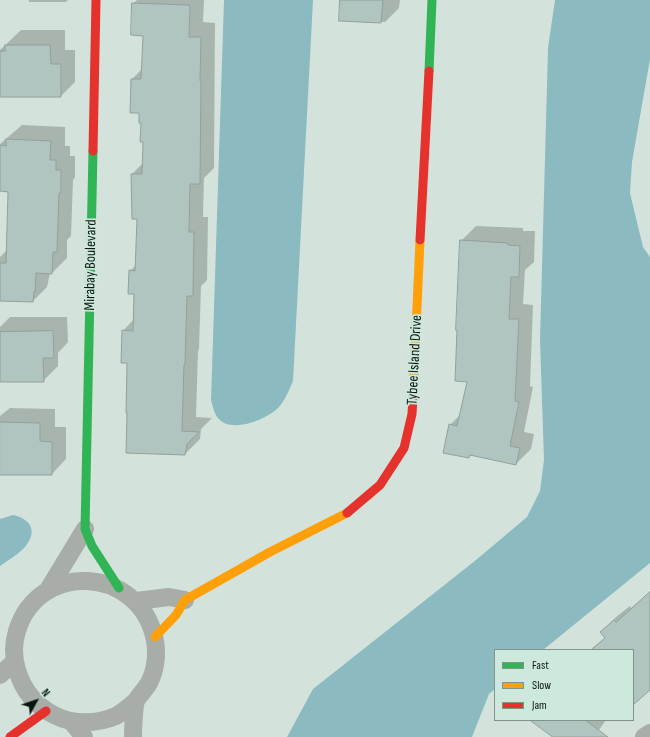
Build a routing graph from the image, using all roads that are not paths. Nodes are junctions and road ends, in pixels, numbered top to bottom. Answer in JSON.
{"nodes":[{"id":1,"x":96,"y":0,"type":"edge"},
{"id":2,"x":432,"y":0,"type":"edge"},
{"id":3,"x":85,"y":529,"type":"junction"},
{"id":4,"x":119,"y":588,"type":"junction"},
{"id":5,"x":48,"y":590,"type":"junction"},
{"id":6,"x":185,"y":600,"type":"junction"},
{"id":7,"x":136,"y":601,"type":"junction"},
{"id":8,"x":155,"y":637,"type":"junction"},
{"id":9,"x":14,"y":662,"type":"junction"},
{"id":10,"x":0,"y":675,"type":"edge"},
{"id":11,"x":136,"y":701,"type":"junction"},
{"id":12,"x":46,"y":711,"type":"junction"},
{"id":13,"x":71,"y":721,"type":"junction"},
{"id":14,"x":650,"y":733,"type":"edge"},
{"id":15,"x":10,"y":737,"type":"edge"},
{"id":16,"x":84,"y":737,"type":"edge"},
{"id":17,"x":133,"y":737,"type":"edge"},
{"id":18,"x":644,"y":737,"type":"edge"}],
"edges":[{"from":1,"to":3,"type":"street","name":"Mirabay Boulevard"},
{"from":2,"to":6,"type":"street","name":"Tybee Island Drive"},
{"from":3,"to":4,"type":"street","name":"Mirabay Boulevard"},
{"from":3,"to":5,"type":"street","name":"Mirabay Boulevard"},
{"from":4,"to":5,"type":"street","name":"Mirabay Boulevard"},
{"from":4,"to":7,"type":"street","name":"Mirabay Boulevard"},
{"from":5,"to":9,"type":"street","name":"Mirabay Boulevard"},
{"from":6,"to":7,"type":"street"},
{"from":6,"to":8,"type":"street","name":"Tybee Island Drive"},
{"from":7,"to":8,"type":"street","name":"Mirabay Boulevard"},
{"from":8,"to":11,"type":"street","name":"Mirabay Boulevard"},
{"from":9,"to":10,"type":"street"},
{"from":9,"to":12,"type":"street","name":"Mirabay Boulevard"},
{"from":11,"to":13,"type":"street","name":"Mirabay Boulevard"},
{"from":11,"to":17,"type":"street"},
{"from":12,"to":13,"type":"street","name":"Mirabay Boulevard"},
{"from":12,"to":15,"type":"street"},
{"from":13,"to":16,"type":"street"},
{"from":14,"to":18,"type":"street"}]}
